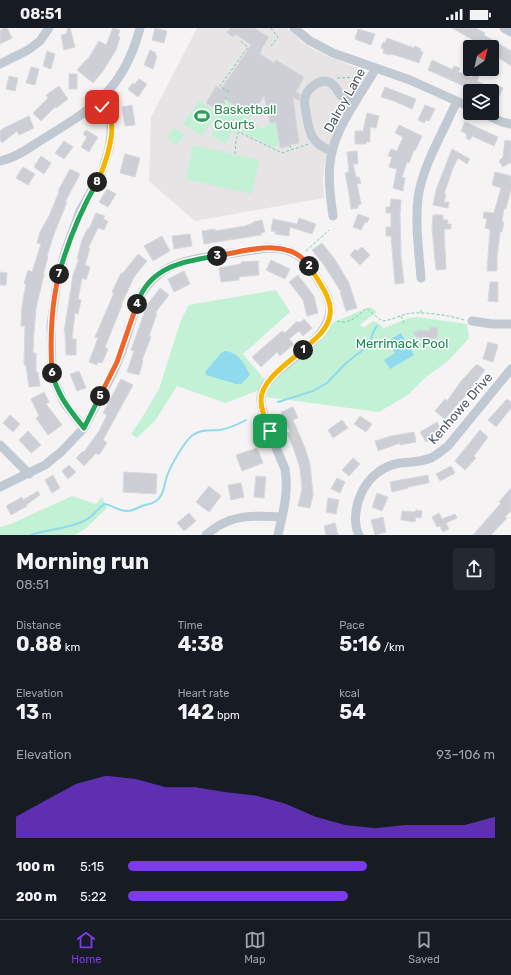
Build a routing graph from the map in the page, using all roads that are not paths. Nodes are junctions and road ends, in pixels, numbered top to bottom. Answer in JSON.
{"nodes":[{"id":1,"x":49,"y":28,"type":"edge"},
{"id":2,"x":140,"y":28,"type":"edge"},
{"id":3,"x":294,"y":28,"type":"edge"},
{"id":4,"x":504,"y":28,"type":"edge"},
{"id":5,"x":511,"y":32,"type":"edge"},
{"id":6,"x":0,"y":64,"type":"edge"},
{"id":7,"x":376,"y":68,"type":"junction"},
{"id":8,"x":457,"y":101,"type":"junction"},
{"id":9,"x":97,"y":103,"type":"junction"},
{"id":10,"x":354,"y":104,"type":"junction"},
{"id":11,"x":463,"y":104,"type":"edge"},
{"id":12,"x":498,"y":120,"type":"edge"},
{"id":13,"x":511,"y":124,"type":"edge"},
{"id":14,"x":332,"y":151,"type":"junction"},
{"id":15,"x":0,"y":161,"type":"edge"},
{"id":16,"x":333,"y":216,"type":"dead end"},
{"id":17,"x":421,"y":278,"type":"dead end"},
{"id":18,"x":468,"y":320,"type":"road end"},
{"id":19,"x":511,"y":324,"type":"edge"},
{"id":20,"x":511,"y":369,"type":"edge"},
{"id":21,"x":84,"y":428,"type":"junction"},
{"id":22,"x":0,"y":445,"type":"edge"},
{"id":23,"x":29,"y":474,"type":"junction"},
{"id":24,"x":0,"y":487,"type":"edge"},
{"id":25,"x":282,"y":517,"type":"junction"},
{"id":26,"x":206,"y":535,"type":"edge"},
{"id":27,"x":278,"y":535,"type":"edge"},
{"id":28,"x":359,"y":535,"type":"edge"}],
"edges":[{"from":1,"to":6,"type":"street"},
{"from":2,"to":9,"type":"street"},
{"from":3,"to":7,"type":"street"},
{"from":4,"to":5,"type":"street"},
{"from":7,"to":8,"type":"street"},
{"from":7,"to":10,"type":"street","name":"Dalroy Lane"},
{"from":8,"to":11,"type":"street"},
{"from":8,"to":17,"type":"street"},
{"from":9,"to":15,"type":"street"},
{"from":9,"to":21,"type":"street"},
{"from":10,"to":14,"type":"street","name":"Dalroy Lane"},
{"from":10,"to":14,"type":"street"},
{"from":12,"to":13,"type":"street"},
{"from":14,"to":16,"type":"street","name":"Dalroy Lane"},
{"from":18,"to":19,"type":"street"},
{"from":20,"to":28,"type":"street","name":"Kenhowe Drive"},
{"from":21,"to":23,"type":"street"},
{"from":21,"to":25,"type":"street"},
{"from":22,"to":23,"type":"street"},
{"from":23,"to":24,"type":"street"},
{"from":25,"to":26,"type":"street"},
{"from":25,"to":27,"type":"street"}]}
